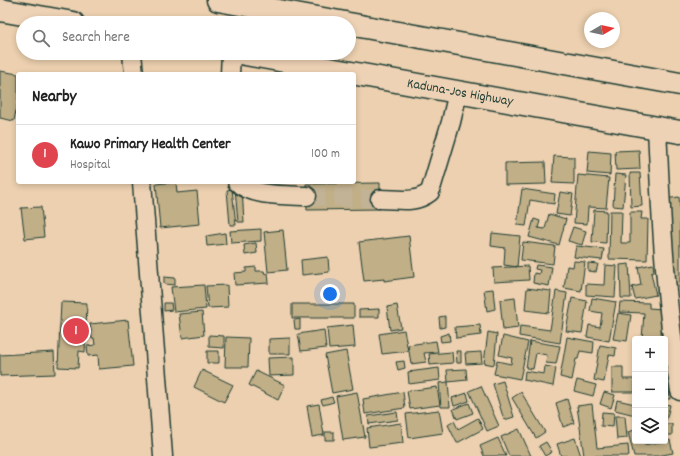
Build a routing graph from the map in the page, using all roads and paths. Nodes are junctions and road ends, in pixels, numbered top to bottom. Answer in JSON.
{"nodes":[{"id":1,"x":218,"y":0,"type":"edge"},
{"id":2,"x":0,"y":10,"type":"edge"},
{"id":3,"x":34,"y":16,"type":"edge"},
{"id":4,"x":306,"y":16,"type":"edge"},
{"id":5,"x":356,"y":25,"type":"edge"},
{"id":6,"x":133,"y":60,"type":"edge"},
{"id":7,"x":231,"y":60,"type":"edge"},
{"id":8,"x":279,"y":60,"type":"edge"},
{"id":9,"x":134,"y":72,"type":"edge"},
{"id":10,"x":230,"y":72,"type":"edge"},
{"id":11,"x":346,"y":72,"type":"edge"},
{"id":12,"x":356,"y":74,"type":"edge"},
{"id":13,"x":680,"y":84,"type":"edge"},
{"id":14,"x":458,"y":92,"type":"junction"},
{"id":15,"x":657,"y":128,"type":"junction"},
{"id":16,"x":680,"y":132,"type":"edge"},
{"id":17,"x":142,"y":184,"type":"edge"},
{"id":18,"x":241,"y":184,"type":"edge"},
{"id":19,"x":306,"y":196,"type":"tunnel mouth"},
{"id":20,"x":380,"y":199,"type":"tunnel mouth"},
{"id":21,"x":680,"y":392,"type":"edge"},
{"id":22,"x":163,"y":456,"type":"edge"}],
"edges":[{"from":1,"to":4,"type":"highway"},
{"from":2,"to":3,"type":"highway"},
{"from":5,"to":13,"type":"highway"},
{"from":6,"to":9,"type":"street"},
{"from":7,"to":10,"type":"street"},
{"from":8,"to":11,"type":"highway","name":"Kaduna-Jos Highway"},
{"from":12,"to":14,"type":"highway","name":"Kaduna-Jos Highway"},
{"from":14,"to":15,"type":"highway","name":"Kaduna-Jos Highway"},
{"from":14,"to":20,"type":"street"},
{"from":15,"to":16,"type":"highway","name":"Kaduna-Jos Highway"},
{"from":15,"to":21,"type":"street"},
{"from":17,"to":22,"type":"street"},
{"from":18,"to":19,"type":"street"}]}
